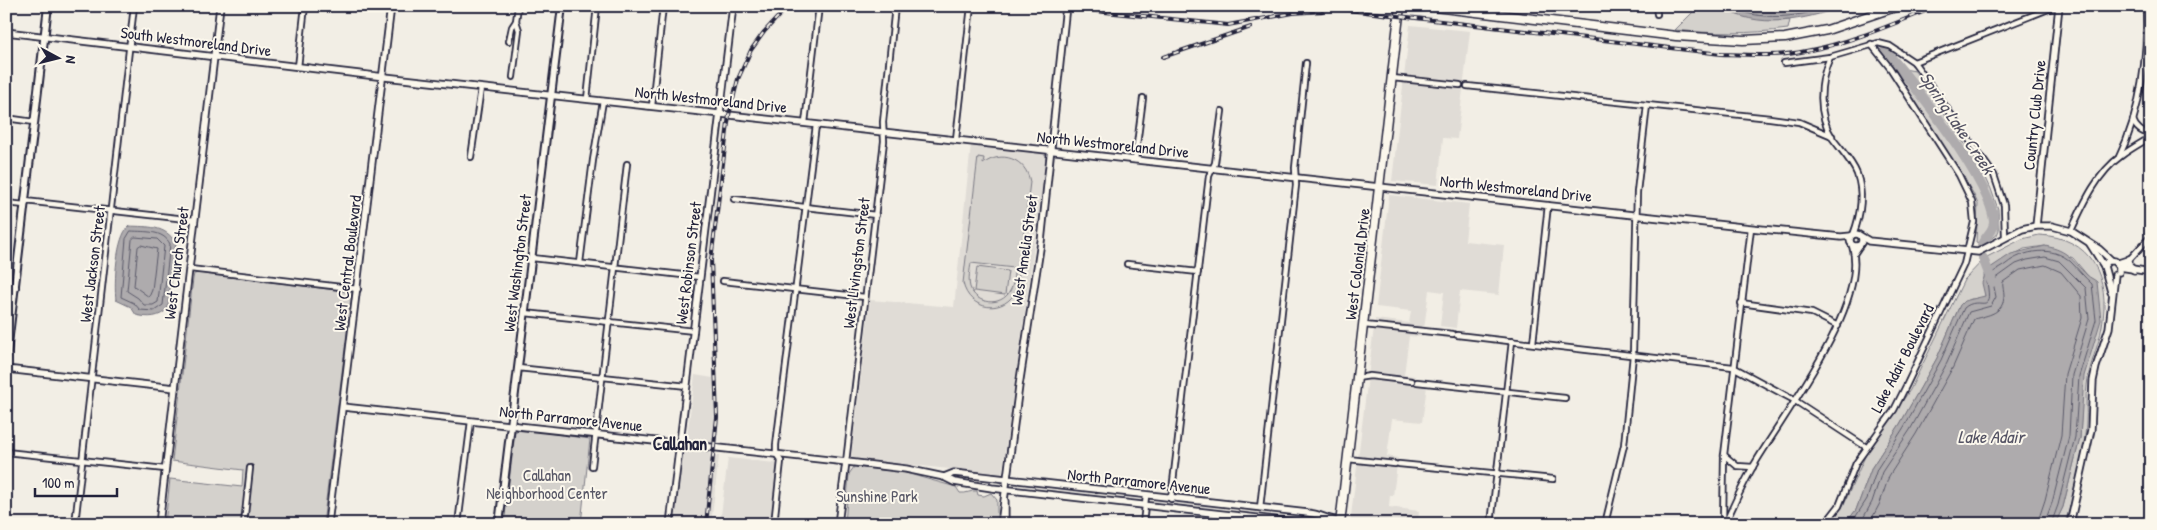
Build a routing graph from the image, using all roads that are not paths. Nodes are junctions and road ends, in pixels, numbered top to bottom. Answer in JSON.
{"nodes":[{"id":1,"x":48,"y":6,"type":"edge"},
{"id":2,"x":134,"y":6,"type":"edge"},
{"id":3,"x":220,"y":6,"type":"edge"},
{"id":4,"x":305,"y":6,"type":"edge"},
{"id":5,"x":391,"y":6,"type":"edge"},
{"id":6,"x":518,"y":6,"type":"edge"},
{"id":7,"x":562,"y":6,"type":"edge"},
{"id":8,"x":597,"y":6,"type":"edge"},
{"id":9,"x":663,"y":6,"type":"edge"},
{"id":10,"x":733,"y":6,"type":"edge"},
{"id":11,"x":819,"y":6,"type":"edge"},
{"id":12,"x":895,"y":6,"type":"edge"},
{"id":13,"x":971,"y":6,"type":"edge"},
{"id":14,"x":1066,"y":6,"type":"edge"},
{"id":15,"x":1400,"y":6,"type":"edge"},
{"id":16,"x":1426,"y":6,"type":"edge"},
{"id":17,"x":1656,"y":6,"type":"edge"},
{"id":18,"x":1898,"y":6,"type":"edge"},
{"id":19,"x":2057,"y":6,"type":"edge"},
{"id":20,"x":2146,"y":6,"type":"edge"},
{"id":21,"x":1657,"y":14,"type":"dead end"},
{"id":22,"x":516,"y":21,"type":"junction"},
{"id":23,"x":6,"y":32,"type":"edge"},
{"id":24,"x":44,"y":36,"type":"junction"},
{"id":25,"x":510,"y":41,"type":"dead end"},
{"id":26,"x":1871,"y":44,"type":"junction"},
{"id":27,"x":129,"y":46,"type":"junction"},
{"id":28,"x":213,"y":57,"type":"junction"},
{"id":29,"x":1830,"y":57,"type":"junction"},
{"id":30,"x":1914,"y":62,"type":"junction"},
{"id":31,"x":1306,"y":63,"type":"dead end"},
{"id":32,"x":1784,"y":64,"type":"dead end"},
{"id":33,"x":298,"y":67,"type":"junction"},
{"id":34,"x":383,"y":77,"type":"junction"},
{"id":35,"x":513,"y":77,"type":"dead end"},
{"id":36,"x":1392,"y":78,"type":"junction"},
{"id":37,"x":1460,"y":85,"type":"dead end"},
{"id":38,"x":1467,"y":86,"type":"dead end"},
{"id":39,"x":481,"y":88,"type":"junction"},
{"id":40,"x":552,"y":95,"type":"junction"},
{"id":41,"x":1143,"y":98,"type":"dead end"},
{"id":42,"x":587,"y":99,"type":"junction"},
{"id":43,"x":603,"y":101,"type":"junction"},
{"id":44,"x":1647,"y":105,"type":"junction"},
{"id":45,"x":652,"y":106,"type":"junction"},
{"id":46,"x":1222,"y":111,"type":"dead end"},
{"id":47,"x":720,"y":114,"type":"junction"},
{"id":48,"x":6,"y":118,"type":"edge"},
{"id":49,"x":2133,"y":118,"type":"junction"},
{"id":50,"x":34,"y":122,"type":"junction"},
{"id":51,"x":805,"y":123,"type":"junction"},
{"id":52,"x":816,"y":124,"type":"junction"},
{"id":53,"x":884,"y":132,"type":"junction"},
{"id":54,"x":1832,"y":136,"type":"junction"},
{"id":55,"x":2151,"y":136,"type":"edge"},
{"id":56,"x":956,"y":140,"type":"junction"},
{"id":57,"x":1051,"y":150,"type":"junction"},
{"id":58,"x":471,"y":156,"type":"dead end"},
{"id":59,"x":2119,"y":157,"type":"junction"},
{"id":60,"x":1135,"y":160,"type":"junction"},
{"id":61,"x":627,"y":164,"type":"dead end"},
{"id":62,"x":1212,"y":168,"type":"junction"},
{"id":63,"x":1296,"y":177,"type":"junction"},
{"id":64,"x":1380,"y":187,"type":"junction"},
{"id":65,"x":734,"y":199,"type":"dead end"},
{"id":66,"x":6,"y":203,"type":"edge"},
{"id":67,"x":25,"y":203,"type":"junction"},
{"id":68,"x":1548,"y":205,"type":"junction"},
{"id":69,"x":807,"y":207,"type":"junction"},
{"id":70,"x":110,"y":211,"type":"junction"},
{"id":71,"x":876,"y":215,"type":"junction"},
{"id":72,"x":1636,"y":215,"type":"junction"},
{"id":73,"x":195,"y":220,"type":"junction"},
{"id":74,"x":1858,"y":226,"type":"junction"},
{"id":75,"x":2036,"y":226,"type":"junction"},
{"id":76,"x":1750,"y":228,"type":"junction"},
{"id":77,"x":2071,"y":231,"type":"junction"},
{"id":78,"x":2151,"y":236,"type":"edge"},
{"id":79,"x":2005,"y":237,"type":"junction"},
{"id":80,"x":1851,"y":239,"type":"junction"},
{"id":81,"x":1861,"y":240,"type":"junction"},
{"id":82,"x":2090,"y":244,"type":"junction"},
{"id":83,"x":1969,"y":252,"type":"junction"},
{"id":84,"x":1854,"y":254,"type":"junction"},
{"id":85,"x":532,"y":258,"type":"junction"},
{"id":86,"x":2129,"y":259,"type":"junction"},
{"id":87,"x":580,"y":263,"type":"junction"},
{"id":88,"x":1127,"y":264,"type":"dead end"},
{"id":89,"x":2104,"y":266,"type":"junction"},
{"id":90,"x":616,"y":267,"type":"junction"},
{"id":91,"x":2117,"y":267,"type":"junction"},
{"id":92,"x":190,"y":269,"type":"junction"},
{"id":93,"x":2131,"y":270,"type":"junction"},
{"id":94,"x":1198,"y":272,"type":"junction"},
{"id":95,"x":2151,"y":272,"type":"edge"},
{"id":96,"x":2106,"y":273,"type":"junction"},
{"id":97,"x":700,"y":276,"type":"junction"},
{"id":98,"x":724,"y":281,"type":"dead end"},
{"id":99,"x":6,"y":286,"type":"edge"},
{"id":100,"x":16,"y":287,"type":"junction"},
{"id":101,"x":358,"y":288,"type":"junction"},
{"id":102,"x":796,"y":289,"type":"junction"},
{"id":103,"x":2111,"y":295,"type":"junction"},
{"id":104,"x":865,"y":297,"type":"junction"},
{"id":105,"x":1741,"y":303,"type":"junction"},
{"id":106,"x":525,"y":313,"type":"junction"},
{"id":107,"x":610,"y":322,"type":"junction"},
{"id":108,"x":1364,"y":325,"type":"junction"},
{"id":109,"x":1838,"y":326,"type":"junction"},
{"id":110,"x":694,"y":331,"type":"junction"},
{"id":111,"x":1512,"y":341,"type":"junction"},
{"id":112,"x":1533,"y":343,"type":"junction"},
{"id":113,"x":1632,"y":355,"type":"junction"},
{"id":114,"x":6,"y":361,"type":"edge"},
{"id":115,"x":1733,"y":367,"type":"junction"},
{"id":116,"x":518,"y":368,"type":"junction"},
{"id":117,"x":6,"y":369,"type":"edge"},
{"id":118,"x":602,"y":377,"type":"junction"},
{"id":119,"x":1357,"y":378,"type":"junction"},
{"id":120,"x":91,"y":379,"type":"junction"},
{"id":121,"x":687,"y":386,"type":"junction"},
{"id":122,"x":175,"y":388,"type":"junction"},
{"id":123,"x":1506,"y":392,"type":"junction"},
{"id":124,"x":1565,"y":398,"type":"dead end"},
{"id":125,"x":1794,"y":400,"type":"junction"},
{"id":126,"x":343,"y":407,"type":"junction"},
{"id":127,"x":471,"y":421,"type":"junction"},
{"id":128,"x":511,"y":425,"type":"junction"},
{"id":129,"x":595,"y":435,"type":"junction"},
{"id":130,"x":679,"y":444,"type":"junction"},
{"id":131,"x":1866,"y":447,"type":"junction"},
{"id":132,"x":6,"y":452,"type":"edge"},
{"id":133,"x":776,"y":454,"type":"junction"},
{"id":134,"x":1724,"y":455,"type":"junction"},
{"id":135,"x":1348,"y":459,"type":"junction"},
{"id":136,"x":82,"y":460,"type":"junction"},
{"id":137,"x":846,"y":462,"type":"junction"},
{"id":138,"x":592,"y":466,"type":"dead end"},
{"id":139,"x":1753,"y":467,"type":"junction"},
{"id":140,"x":250,"y":468,"type":"dead end"},
{"id":141,"x":165,"y":470,"type":"junction"},
{"id":142,"x":1496,"y":474,"type":"junction"},
{"id":143,"x":944,"y":476,"type":"junction"},
{"id":144,"x":1553,"y":479,"type":"dead end"},
{"id":145,"x":1007,"y":481,"type":"junction"},
{"id":146,"x":1006,"y":489,"type":"junction"},
{"id":147,"x":1146,"y":496,"type":"junction"},
{"id":148,"x":1005,"y":497,"type":"junction"},
{"id":149,"x":1171,"y":499,"type":"junction"},
{"id":150,"x":1145,"y":505,"type":"junction"},
{"id":151,"x":1260,"y":508,"type":"junction"},
{"id":152,"x":1328,"y":522,"type":"edge"},
{"id":153,"x":1340,"y":522,"type":"edge"},
{"id":154,"x":75,"y":524,"type":"edge"},
{"id":155,"x":159,"y":524,"type":"edge"},
{"id":156,"x":244,"y":524,"type":"edge"},
{"id":157,"x":328,"y":524,"type":"edge"},
{"id":158,"x":458,"y":524,"type":"edge"},
{"id":159,"x":499,"y":524,"type":"edge"},
{"id":160,"x":670,"y":524,"type":"edge"},
{"id":161,"x":774,"y":524,"type":"edge"},
{"id":162,"x":838,"y":524,"type":"edge"},
{"id":163,"x":1001,"y":524,"type":"edge"},
{"id":164,"x":1005,"y":524,"type":"edge"},
{"id":165,"x":1143,"y":524,"type":"edge"},
{"id":166,"x":1310,"y":524,"type":"edge"},
{"id":167,"x":1491,"y":524,"type":"edge"},
{"id":168,"x":1605,"y":524,"type":"edge"},
{"id":169,"x":1724,"y":524,"type":"edge"},
{"id":170,"x":1825,"y":524,"type":"edge"},
{"id":171,"x":2070,"y":524,"type":"edge"}],
"edges":[{"from":1,"to":24,"type":"main road"},
{"from":2,"to":27,"type":"street","name":"West Jackson Street"},
{"from":3,"to":28,"type":"street","name":"West Church Street"},
{"from":4,"to":33,"type":"street"},
{"from":5,"to":34,"type":"street","name":"West Central Boulevard"},
{"from":6,"to":22,"type":"street"},
{"from":7,"to":40,"type":"main road","name":"West Washington Street"},
{"from":8,"to":42,"type":"street"},
{"from":9,"to":45,"type":"street"},
{"from":10,"to":47,"type":"street","name":"West Robinson Street"},
{"from":11,"to":51,"type":"street"},
{"from":12,"to":53,"type":"street","name":"West Livingston Street"},
{"from":13,"to":56,"type":"street"},
{"from":14,"to":57,"type":"street","name":"West Amelia Street"},
{"from":15,"to":36,"type":"main road","name":"West Colonial Drive"},
{"from":16,"to":18,"type":"main road"},
{"from":17,"to":21,"type":"street"},
{"from":19,"to":30,"type":"street"},
{"from":19,"to":75,"type":"street","name":"Country Club Drive"},
{"from":20,"to":49,"type":"street"},
{"from":22,"to":25,"type":"street"},
{"from":22,"to":35,"type":"street"},
{"from":23,"to":24,"type":"street","name":"South Westmoreland Drive"},
{"from":24,"to":27,"type":"street","name":"South Westmoreland Drive"},
{"from":24,"to":50,"type":"main road"},
{"from":26,"to":29,"type":"street"},
{"from":26,"to":30,"type":"street"},
{"from":26,"to":83,"type":"street","name":"Lake Adair Boulevard"},
{"from":27,"to":28,"type":"street","name":"South Westmoreland Drive"},
{"from":27,"to":70,"type":"street","name":"West Jackson Street"},
{"from":28,"to":33,"type":"street","name":"South Westmoreland Drive"},
{"from":28,"to":73,"type":"street","name":"West Church Street"},
{"from":29,"to":32,"type":"street"},
{"from":29,"to":54,"type":"street"},
{"from":30,"to":79,"type":"street"},
{"from":31,"to":63,"type":"street"},
{"from":33,"to":34,"type":"street","name":"South Westmoreland Drive"},
{"from":34,"to":39,"type":"street","name":"North Westmoreland Drive"},
{"from":34,"to":101,"type":"street","name":"West Central Boulevard"},
{"from":36,"to":37,"type":"street"},
{"from":36,"to":64,"type":"main road","name":"West Colonial Drive"},
{"from":38,"to":44,"type":"street"},
{"from":39,"to":40,"type":"street","name":"North Westmoreland Drive"},
{"from":39,"to":58,"type":"street"},
{"from":40,"to":42,"type":"street","name":"North Westmoreland Drive"},
{"from":40,"to":85,"type":"main road","name":"West Washington Street"},
{"from":41,"to":60,"type":"street"},
{"from":42,"to":43,"type":"street","name":"North Westmoreland Drive"},
{"from":43,"to":45,"type":"street","name":"North Westmoreland Drive"},
{"from":43,"to":87,"type":"street"},
{"from":44,"to":54,"type":"street"},
{"from":44,"to":72,"type":"street"},
{"from":45,"to":47,"type":"street","name":"North Westmoreland Drive"},
{"from":46,"to":62,"type":"street"},
{"from":47,"to":51,"type":"street","name":"North Westmoreland Drive"},
{"from":47,"to":97,"type":"street","name":"West Robinson Street"},
{"from":48,"to":50,"type":"street"},
{"from":49,"to":55,"type":"street"},
{"from":49,"to":59,"type":"street"},
{"from":50,"to":67,"type":"main road"},
{"from":51,"to":52,"type":"street","name":"North Westmoreland Drive"},
{"from":52,"to":53,"type":"street","name":"North Westmoreland Drive"},
{"from":52,"to":69,"type":"street"},
{"from":53,"to":56,"type":"street","name":"North Westmoreland Drive"},
{"from":53,"to":71,"type":"street","name":"West Livingston Street"},
{"from":54,"to":74,"type":"street"},
{"from":55,"to":59,"type":"street"},
{"from":56,"to":57,"type":"street","name":"North Westmoreland Drive"},
{"from":57,"to":60,"type":"street","name":"North Westmoreland Drive"},
{"from":57,"to":145,"type":"street","name":"West Amelia Street"},
{"from":59,"to":77,"type":"street"},
{"from":60,"to":62,"type":"street","name":"North Westmoreland Drive"},
{"from":61,"to":90,"type":"street"},
{"from":62,"to":63,"type":"street","name":"North Westmoreland Drive"},
{"from":62,"to":94,"type":"street"},
{"from":63,"to":64,"type":"street","name":"North Westmoreland Drive"},
{"from":63,"to":151,"type":"street"},
{"from":64,"to":68,"type":"street","name":"North Westmoreland Drive"},
{"from":64,"to":108,"type":"main road","name":"West Colonial Drive"},
{"from":65,"to":69,"type":"street"},
{"from":66,"to":67,"type":"street"},
{"from":67,"to":70,"type":"street"},
{"from":67,"to":100,"type":"main road"},
{"from":68,"to":72,"type":"street","name":"North Westmoreland Drive"},
{"from":68,"to":112,"type":"street"},
{"from":69,"to":71,"type":"street"},
{"from":69,"to":102,"type":"street"},
{"from":70,"to":73,"type":"street"},
{"from":70,"to":120,"type":"street","name":"West Jackson Street"},
{"from":71,"to":104,"type":"street","name":"West Livingston Street"},
{"from":72,"to":76,"type":"street","name":"North Westmoreland Drive"},
{"from":72,"to":113,"type":"street"},
{"from":73,"to":92,"type":"street","name":"West Church Street"},
{"from":74,"to":80,"type":"street"},
{"from":74,"to":81,"type":"street"},
{"from":75,"to":77,"type":"street"},
{"from":75,"to":79,"type":"street"},
{"from":76,"to":80,"type":"street","name":"North Westmoreland Drive"},
{"from":76,"to":105,"type":"street"},
{"from":77,"to":82,"type":"street"},
{"from":78,"to":86,"type":"street"},
{"from":79,"to":83,"type":"street"},
{"from":80,"to":81,"type":"street"},
{"from":80,"to":81,"type":"street"},
{"from":80,"to":84,"type":"street"},
{"from":81,"to":83,"type":"street"},
{"from":81,"to":84,"type":"street"},
{"from":82,"to":89,"type":"street"},
{"from":82,"to":91,"type":"street"},
{"from":83,"to":131,"type":"street","name":"Lake Adair Boulevard"},
{"from":84,"to":109,"type":"street"},
{"from":85,"to":87,"type":"street"},
{"from":85,"to":106,"type":"main road","name":"West Washington Street"},
{"from":86,"to":91,"type":"street"},
{"from":86,"to":93,"type":"street"},
{"from":87,"to":90,"type":"street"},
{"from":88,"to":94,"type":"street"},
{"from":89,"to":91,"type":"street"},
{"from":89,"to":96,"type":"street"},
{"from":90,"to":97,"type":"street"},
{"from":90,"to":107,"type":"street"},
{"from":91,"to":93,"type":"street"},
{"from":91,"to":96,"type":"street"},
{"from":91,"to":103,"type":"street"},
{"from":92,"to":101,"type":"street"},
{"from":92,"to":122,"type":"street","name":"West Church Street"},
{"from":93,"to":95,"type":"street"},
{"from":94,"to":149,"type":"street"},
{"from":96,"to":103,"type":"street"},
{"from":97,"to":110,"type":"street","name":"West Robinson Street"},
{"from":98,"to":102,"type":"street"},
{"from":99,"to":100,"type":"street"},
{"from":100,"to":114,"type":"main road"},
{"from":101,"to":126,"type":"street","name":"West Central Boulevard"},
{"from":102,"to":104,"type":"street"},
{"from":102,"to":133,"type":"street"},
{"from":103,"to":171,"type":"street"},
{"from":104,"to":137,"type":"street","name":"West Livingston Street"},
{"from":105,"to":109,"type":"street"},
{"from":105,"to":115,"type":"street"},
{"from":106,"to":107,"type":"street"},
{"from":106,"to":116,"type":"main road","name":"West Washington Street"},
{"from":107,"to":110,"type":"street"},
{"from":107,"to":118,"type":"street"},
{"from":108,"to":111,"type":"street"},
{"from":108,"to":119,"type":"main road","name":"West Colonial Drive"},
{"from":109,"to":125,"type":"street"},
{"from":110,"to":121,"type":"street","name":"West Robinson Street"},
{"from":111,"to":112,"type":"street"},
{"from":111,"to":123,"type":"street"},
{"from":112,"to":113,"type":"street"},
{"from":113,"to":115,"type":"street"},
{"from":113,"to":168,"type":"street"},
{"from":115,"to":125,"type":"street"},
{"from":115,"to":134,"type":"street"},
{"from":116,"to":118,"type":"street"},
{"from":116,"to":128,"type":"main road","name":"West Washington Street"},
{"from":117,"to":120,"type":"street"},
{"from":118,"to":121,"type":"street"},
{"from":118,"to":129,"type":"street"},
{"from":119,"to":123,"type":"street"},
{"from":119,"to":135,"type":"main road","name":"West Colonial Drive"},
{"from":120,"to":122,"type":"street"},
{"from":120,"to":136,"type":"street","name":"West Jackson Street"},
{"from":121,"to":130,"type":"street","name":"West Robinson Street"},
{"from":122,"to":141,"type":"street","name":"West Church Street"},
{"from":123,"to":124,"type":"street"},
{"from":123,"to":142,"type":"street"},
{"from":125,"to":131,"type":"street"},
{"from":125,"to":139,"type":"street"},
{"from":126,"to":127,"type":"street","name":"North Parramore Avenue"},
{"from":126,"to":157,"type":"street","name":"West Central Boulevard"},
{"from":127,"to":128,"type":"street","name":"North Parramore Avenue"},
{"from":127,"to":158,"type":"street"},
{"from":128,"to":129,"type":"street","name":"North Parramore Avenue"},
{"from":128,"to":159,"type":"main road","name":"West Washington Street"},
{"from":129,"to":130,"type":"street","name":"North Parramore Avenue"},
{"from":129,"to":138,"type":"street"},
{"from":130,"to":133,"type":"street","name":"North Parramore Avenue"},
{"from":130,"to":160,"type":"street","name":"West Robinson Street"},
{"from":131,"to":170,"type":"street","name":"Lake Adair Boulevard"},
{"from":132,"to":136,"type":"street"},
{"from":133,"to":137,"type":"street","name":"North Parramore Avenue"},
{"from":133,"to":161,"type":"street"},
{"from":134,"to":139,"type":"street"},
{"from":134,"to":169,"type":"street"},
{"from":135,"to":142,"type":"street"},
{"from":135,"to":153,"type":"main road","name":"West Colonial Drive"},
{"from":136,"to":141,"type":"street"},
{"from":136,"to":154,"type":"street","name":"West Jackson Street"},
{"from":137,"to":143,"type":"street","name":"North Parramore Avenue"},
{"from":137,"to":162,"type":"street","name":"West Livingston Street"},
{"from":139,"to":169,"type":"street"},
{"from":140,"to":156,"type":"street"},
{"from":141,"to":155,"type":"street","name":"West Church Street"},
{"from":142,"to":144,"type":"street"},
{"from":142,"to":167,"type":"street"},
{"from":143,"to":145,"type":"street","name":"North Parramore Avenue"},
{"from":143,"to":146,"type":"street","name":"North Parramore Avenue"},
{"from":145,"to":146,"type":"street","name":"West Amelia Street"},
{"from":145,"to":147,"type":"street","name":"North Parramore Avenue"},
{"from":146,"to":148,"type":"street","name":"West Amelia Street"},
{"from":146,"to":150,"type":"street","name":"North Parramore Avenue"},
{"from":147,"to":149,"type":"street","name":"North Parramore Avenue"},
{"from":147,"to":150,"type":"street"},
{"from":148,"to":163,"type":"street","name":"West Amelia Street"},
{"from":148,"to":164,"type":"street","name":"West Amelia Street"},
{"from":149,"to":151,"type":"street","name":"North Parramore Avenue"},
{"from":150,"to":165,"type":"street"},
{"from":150,"to":166,"type":"street","name":"North Parramore Avenue"},
{"from":151,"to":152,"type":"street","name":"North Parramore Avenue"},
{"from":152,"to":153,"type":"street","name":"North Parramore Avenue"}]}
